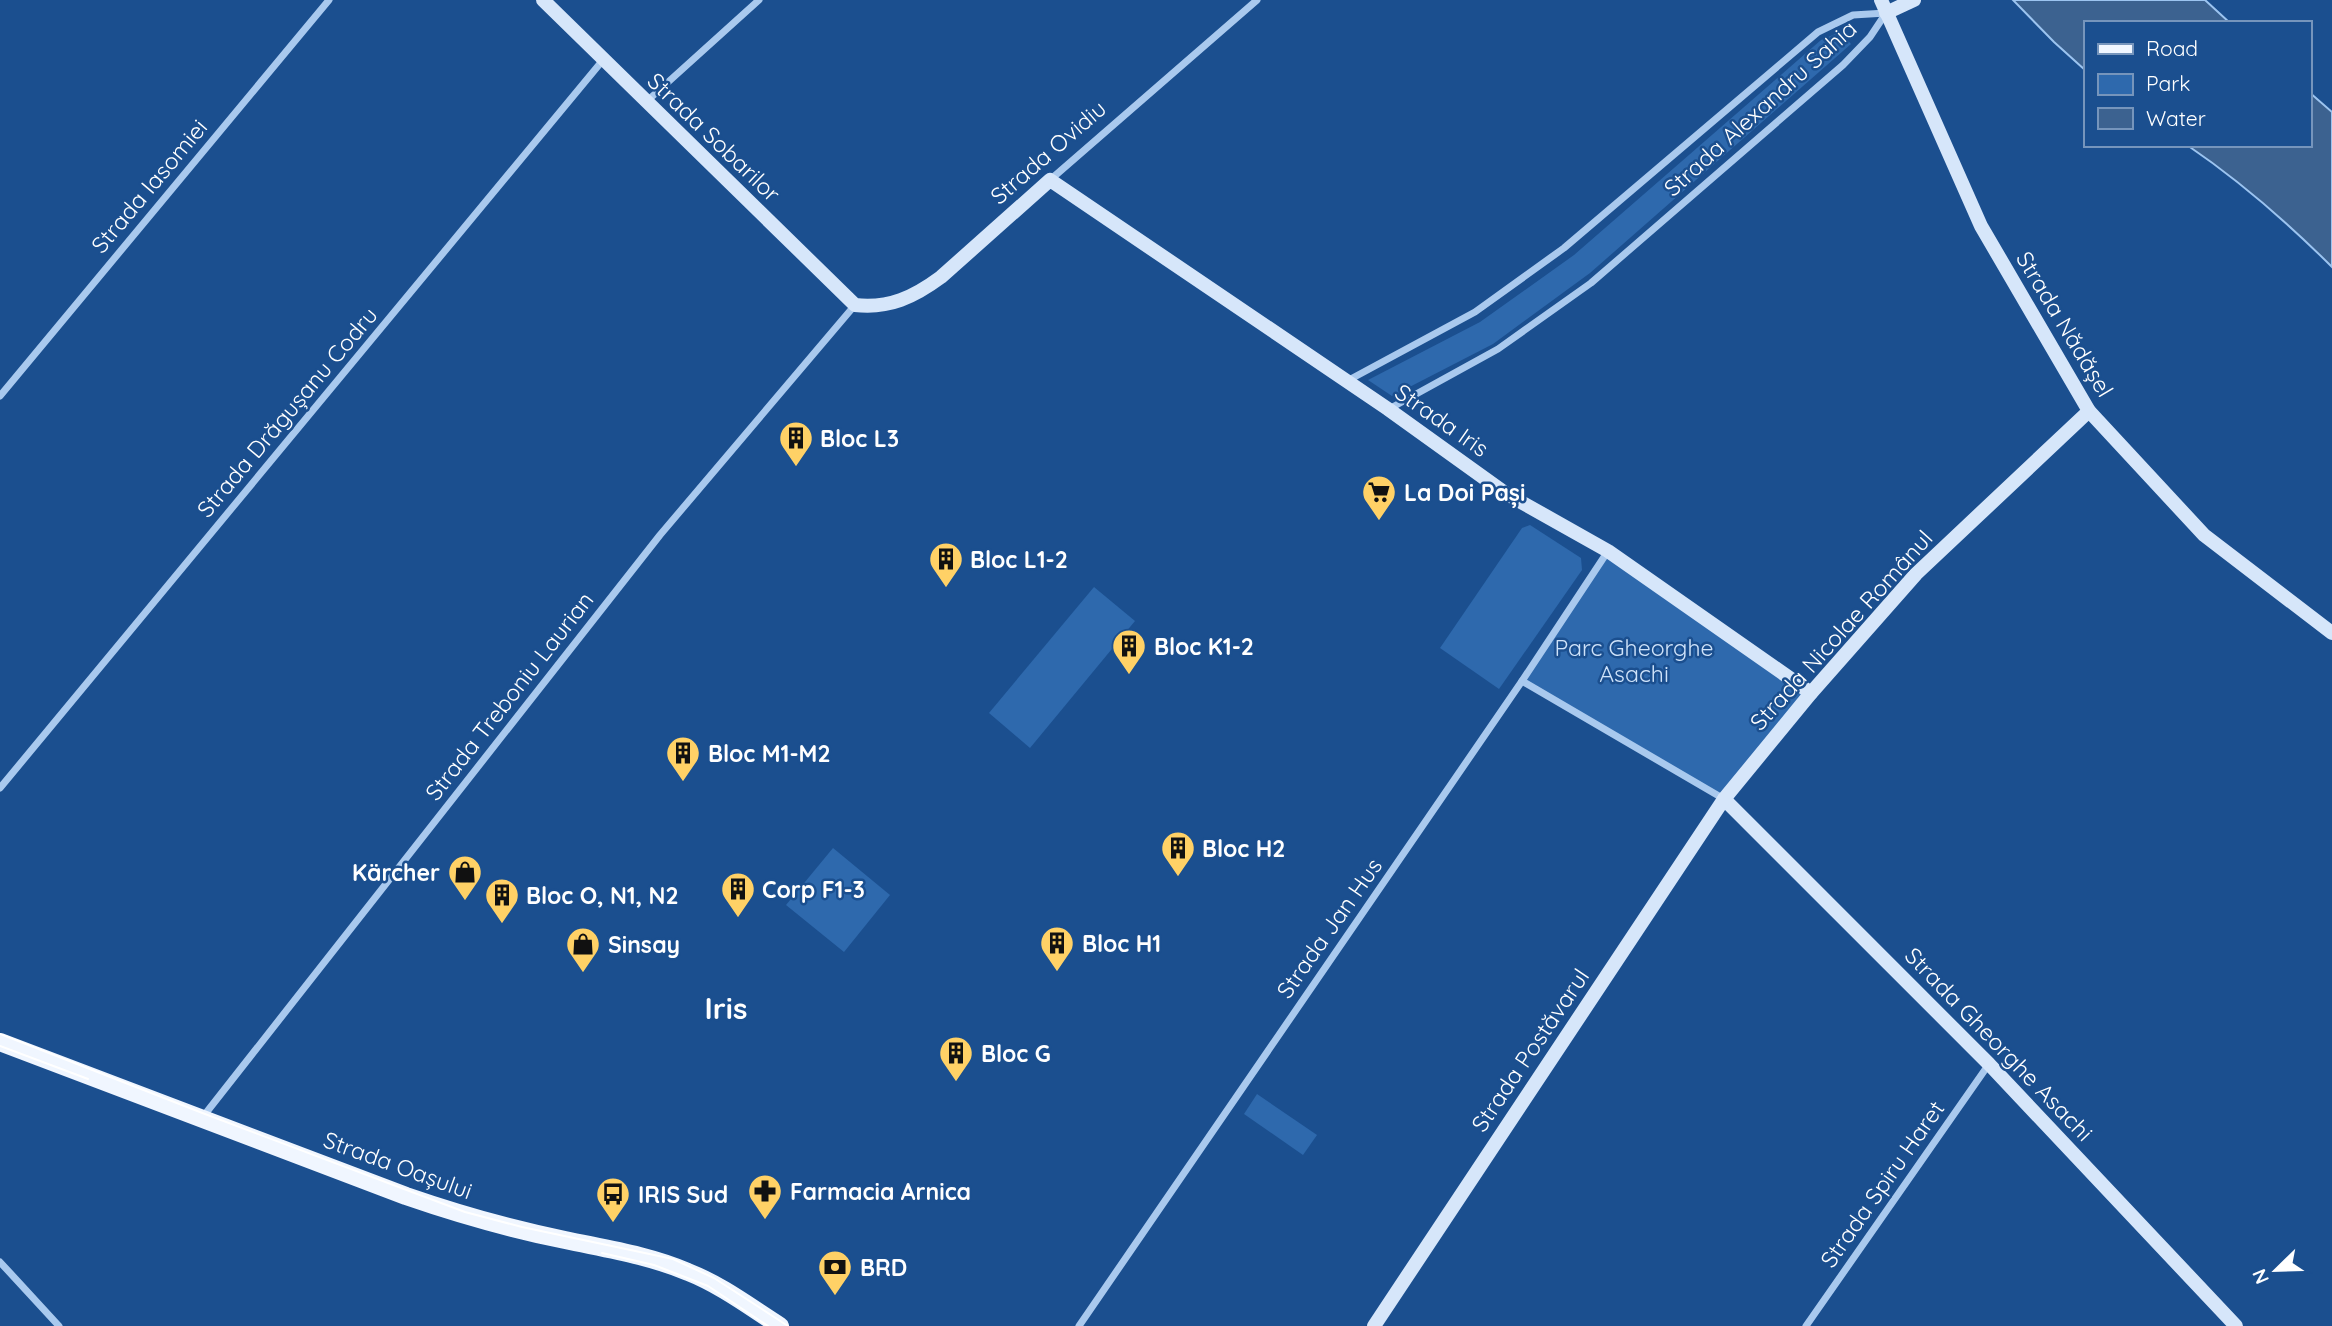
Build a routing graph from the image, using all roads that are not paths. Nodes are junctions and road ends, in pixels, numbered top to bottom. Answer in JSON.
{"nodes":[{"id":1,"x":329,"y":0,"type":"edge"},
{"id":2,"x":543,"y":0,"type":"edge"},
{"id":3,"x":759,"y":0,"type":"edge"},
{"id":4,"x":1257,"y":0,"type":"edge"},
{"id":5,"x":1914,"y":0,"type":"edge"},
{"id":6,"x":1883,"y":6,"type":"edge"},
{"id":7,"x":603,"y":60,"type":"junction"},
{"id":8,"x":646,"y":102,"type":"junction"},
{"id":9,"x":1050,"y":180,"type":"junction"},
{"id":10,"x":855,"y":305,"type":"junction"},
{"id":11,"x":1347,"y":381,"type":"junction"},
{"id":12,"x":0,"y":396,"type":"edge"},
{"id":13,"x":1388,"y":409,"type":"junction"},
{"id":14,"x":2089,"y":411,"type":"junction"},
{"id":15,"x":1608,"y":551,"type":"junction"},
{"id":16,"x":2332,"y":634,"type":"edge"},
{"id":17,"x":1522,"y":681,"type":"junction"},
{"id":18,"x":1811,"y":693,"type":"junction"},
{"id":19,"x":0,"y":788,"type":"edge"},
{"id":20,"x":1724,"y":799,"type":"junction"},
{"id":21,"x":0,"y":1042,"type":"edge"},
{"id":22,"x":1989,"y":1065,"type":"junction"},
{"id":23,"x":202,"y":1118,"type":"junction"},
{"id":24,"x":0,"y":1262,"type":"edge"},
{"id":25,"x":59,"y":1326,"type":"edge"},
{"id":26,"x":780,"y":1326,"type":"edge"},
{"id":27,"x":1079,"y":1326,"type":"edge"},
{"id":28,"x":1374,"y":1326,"type":"edge"},
{"id":29,"x":1806,"y":1326,"type":"edge"},
{"id":30,"x":2236,"y":1326,"type":"edge"}],
"edges":[{"from":1,"to":12,"type":"street","name":"Strada Iasomiei"},
{"from":2,"to":7,"type":"street","name":"Strada Sobarilor"},
{"from":3,"to":8,"type":"street"},
{"from":4,"to":9,"type":"street","name":"Strada Ovidiu"},
{"from":5,"to":6,"type":"street"},
{"from":6,"to":11,"type":"street","name":"Strada Alexandru Sahia"},
{"from":6,"to":13,"type":"street","name":"Strada Alexandru Sahia"},
{"from":6,"to":14,"type":"street","name":"Strada Nădășel"},
{"from":7,"to":8,"type":"street","name":"Strada Sobarilor"},
{"from":7,"to":19,"type":"street","name":"Strada Drăgușanu Codru"},
{"from":8,"to":10,"type":"street","name":"Strada Sobarilor"},
{"from":9,"to":10,"type":"street","name":"Strada Ovidiu"},
{"from":9,"to":11,"type":"street","name":"Strada Iris"},
{"from":10,"to":23,"type":"street","name":"Strada Treboniu Laurian"},
{"from":11,"to":13,"type":"street","name":"Strada Iris"},
{"from":13,"to":15,"type":"street","name":"Strada Iris"},
{"from":14,"to":16,"type":"street","name":"Strada Nădășel"},
{"from":14,"to":18,"type":"street","name":"Strada Nicolae Românul"},
{"from":15,"to":17,"type":"street","name":"Strada Jan Hus"},
{"from":15,"to":18,"type":"street","name":"Strada Iris"},
{"from":17,"to":20,"type":"street"},
{"from":17,"to":27,"type":"street","name":"Strada Jan Hus"},
{"from":18,"to":20,"type":"street","name":"Strada Nicolae Românul"},
{"from":20,"to":22,"type":"street","name":"Strada Gheorghe Asachi"},
{"from":20,"to":28,"type":"street","name":"Strada Postăvarul"},
{"from":21,"to":23,"type":"main road","name":"Strada Oașului"},
{"from":22,"to":29,"type":"street","name":"Strada Spiru Haret"},
{"from":22,"to":30,"type":"street","name":"Strada Gheorghe Asachi"},
{"from":23,"to":26,"type":"main road","name":"Strada Oașului"},
{"from":24,"to":25,"type":"street"}]}
